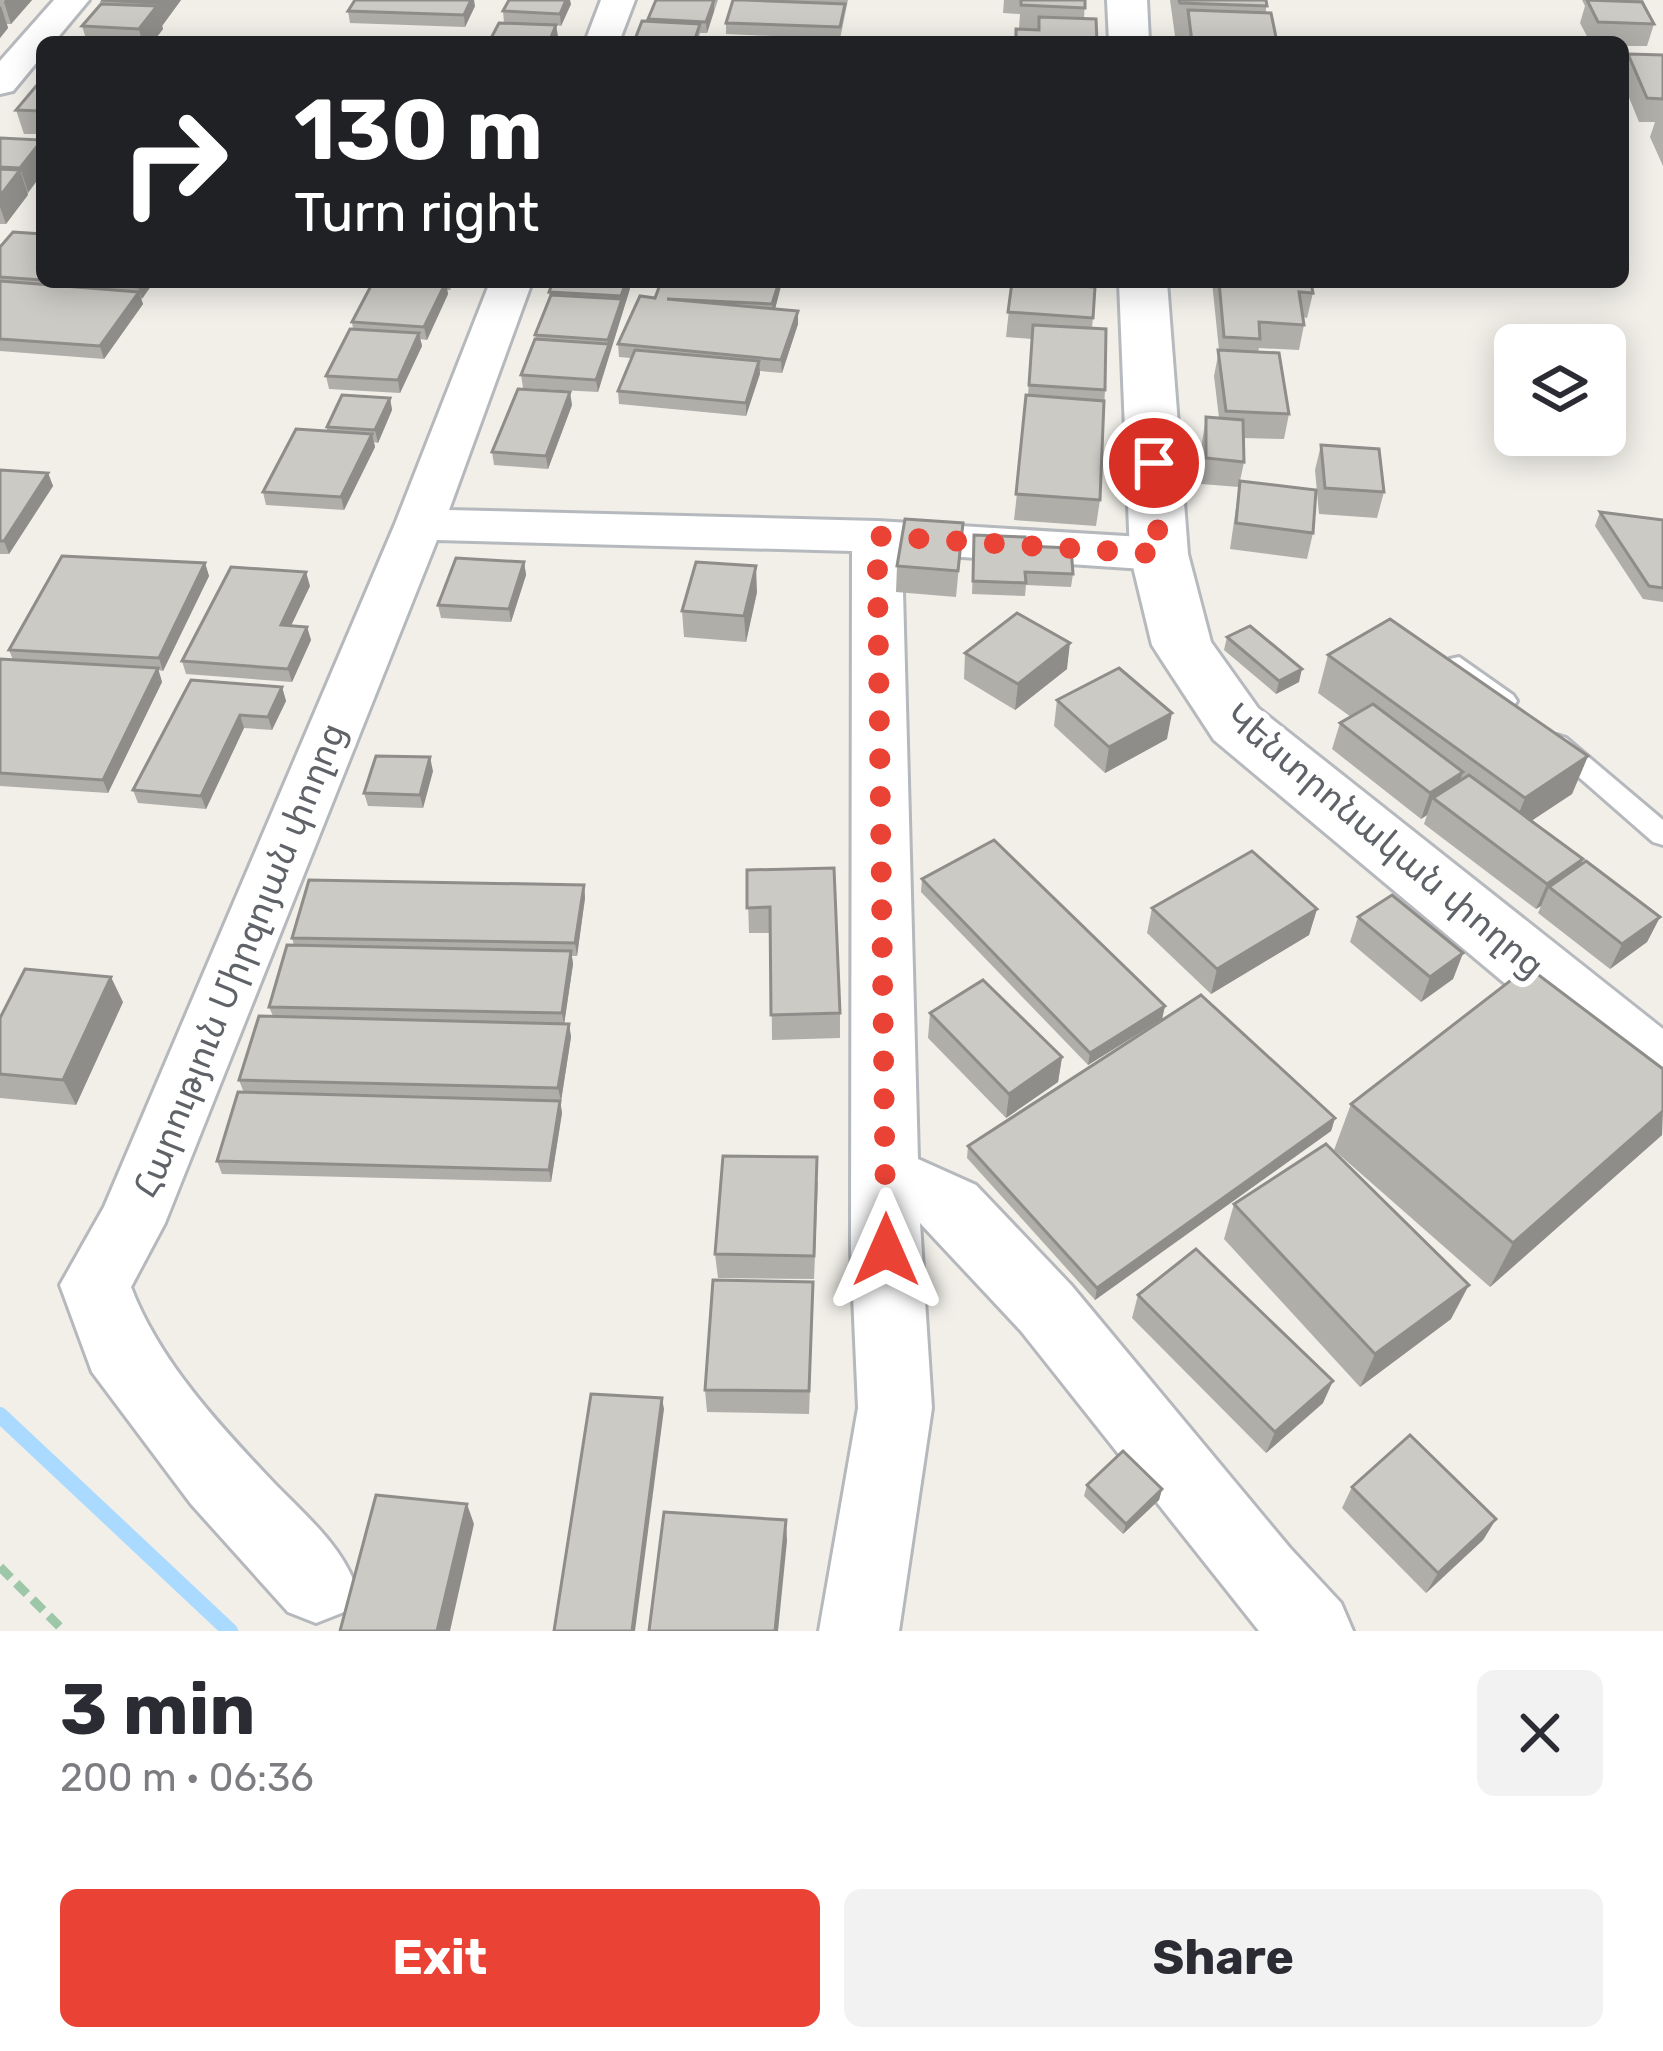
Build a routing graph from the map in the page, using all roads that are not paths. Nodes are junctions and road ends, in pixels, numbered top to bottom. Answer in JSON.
{"nodes":[{"id":1,"x":72,"y":0,"type":"edge"},
{"id":2,"x":618,"y":0,"type":"edge"},
{"id":3,"x":1127,"y":0,"type":"edge"},
{"id":4,"x":41,"y":36,"type":"edge"},
{"id":5,"x":604,"y":36,"type":"edge"},
{"id":6,"x":1129,"y":36,"type":"edge"},
{"id":7,"x":36,"y":42,"type":"edge"},
{"id":8,"x":0,"y":83,"type":"edge"},
{"id":9,"x":509,"y":288,"type":"edge"},
{"id":10,"x":1143,"y":288,"type":"edge"},
{"id":11,"x":419,"y":524,"type":"junction"},
{"id":12,"x":877,"y":536,"type":"junction"},
{"id":13,"x":1159,"y":554,"type":"junction"},
{"id":14,"x":1459,"y":665,"type":"edge"},
{"id":15,"x":1663,"y":835,"type":"edge"},
{"id":16,"x":1663,"y":1072,"type":"edge"},
{"id":17,"x":886,"y":1176,"type":"junction"},
{"id":18,"x":316,"y":1584,"type":"dead end"},
{"id":19,"x":860,"y":1631,"type":"edge"},
{"id":20,"x":1313,"y":1631,"type":"edge"}],
"edges":[{"from":1,"to":4,"type":"street"},
{"from":2,"to":5,"type":"street"},
{"from":3,"to":6,"type":"main road"},
{"from":7,"to":8,"type":"street"},
{"from":9,"to":11,"type":"street","name":"Հարություն Միրզոյան փողոց"},
{"from":10,"to":13,"type":"main road","name":"Կենտրոնական փողոց"},
{"from":11,"to":12,"type":"street"},
{"from":11,"to":18,"type":"street","name":"Հարություն Միրզոյան փողոց"},
{"from":12,"to":13,"type":"street"},
{"from":12,"to":17,"type":"street"},
{"from":13,"to":16,"type":"main road","name":"Կենտրոնական փողոց"},
{"from":14,"to":15,"type":"lane"},
{"from":17,"to":19,"type":"street"},
{"from":17,"to":20,"type":"street"}]}
